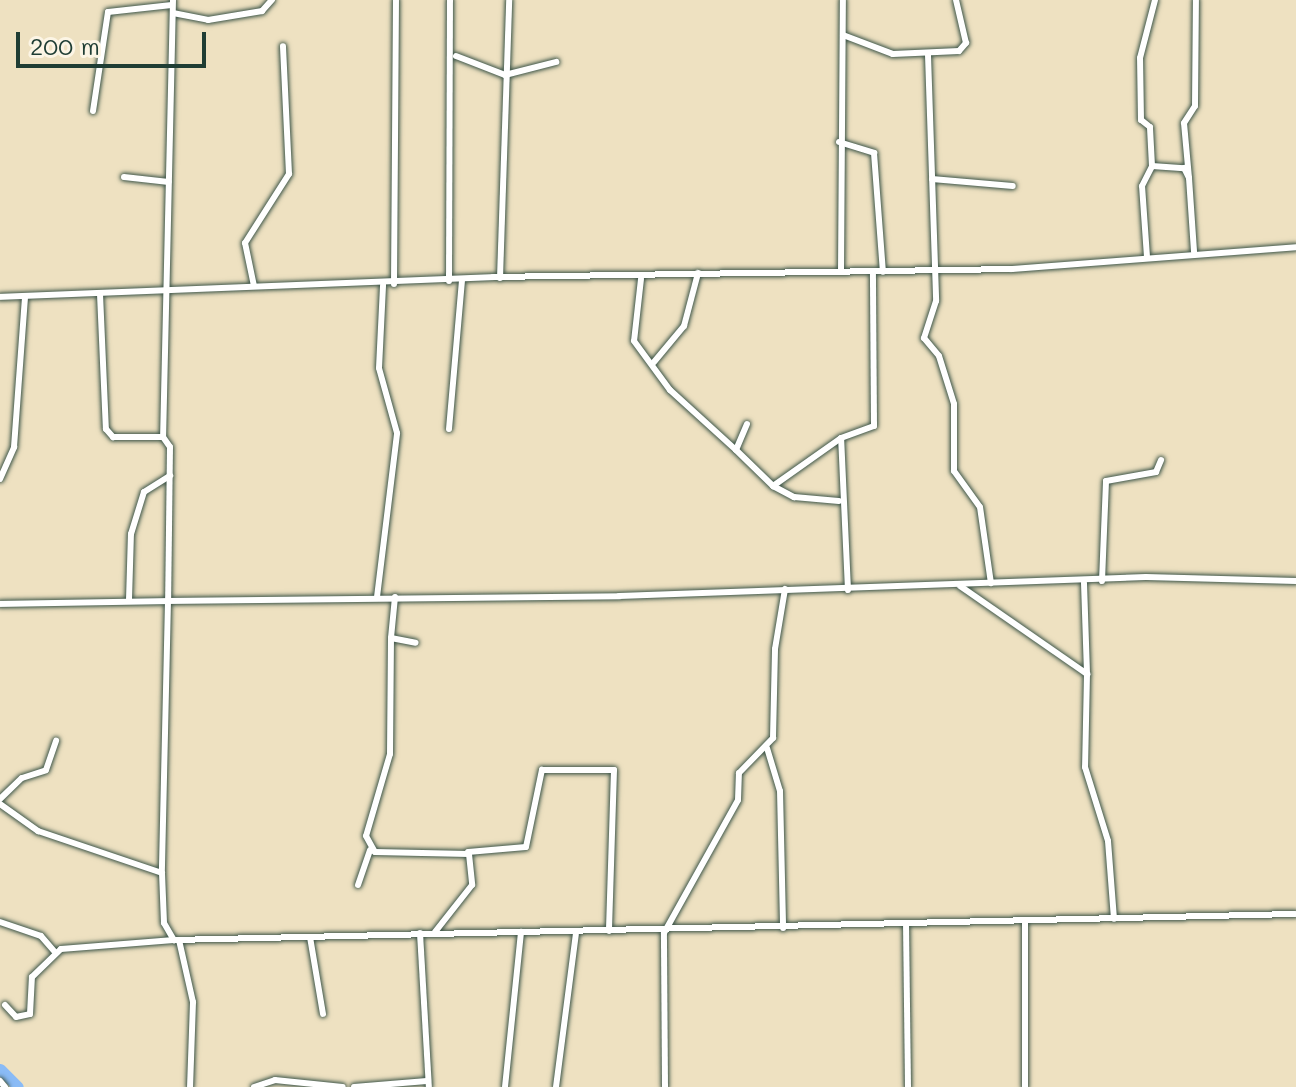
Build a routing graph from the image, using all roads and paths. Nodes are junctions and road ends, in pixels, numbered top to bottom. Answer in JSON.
{"nodes":[{"id":1,"x":272,"y":0,"type":"edge"},
{"id":2,"x":396,"y":0,"type":"edge"},
{"id":3,"x":450,"y":0,"type":"edge"},
{"id":4,"x":509,"y":0,"type":"edge"},
{"id":5,"x":843,"y":0,"type":"edge"},
{"id":6,"x":956,"y":0,"type":"edge"},
{"id":7,"x":1155,"y":0,"type":"edge"},
{"id":8,"x":1196,"y":0,"type":"edge"},
{"id":9,"x":173,"y":6,"type":"edge"},
{"id":10,"x":843,"y":35,"type":"junction"},
{"id":11,"x":283,"y":46,"type":"dead end"},
{"id":12,"x":928,"y":55,"type":"junction"},
{"id":13,"x":456,"y":56,"type":"junction"},
{"id":14,"x":556,"y":62,"type":"dead end"},
{"id":15,"x":505,"y":75,"type":"junction"},
{"id":16,"x":93,"y":111,"type":"dead end"},
{"id":17,"x":839,"y":142,"type":"junction"},
{"id":18,"x":1152,"y":166,"type":"junction"},
{"id":19,"x":124,"y":177,"type":"dead end"},
{"id":20,"x":1189,"y":178,"type":"junction"},
{"id":21,"x":932,"y":179,"type":"junction"},
{"id":22,"x":169,"y":182,"type":"junction"},
{"id":23,"x":1013,"y":186,"type":"dead end"},
{"id":24,"x":1296,"y":247,"type":"edge"},
{"id":25,"x":1194,"y":252,"type":"junction"},
{"id":26,"x":1147,"y":257,"type":"junction"},
{"id":27,"x":935,"y":269,"type":"junction"},
{"id":28,"x":841,"y":271,"type":"junction"},
{"id":29,"x":883,"y":272,"type":"junction"},
{"id":30,"x":698,"y":273,"type":"junction"},
{"id":31,"x":873,"y":273,"type":"junction"},
{"id":32,"x":500,"y":278,"type":"junction"},
{"id":33,"x":641,"y":279,"type":"junction"},
{"id":34,"x":462,"y":280,"type":"junction"},
{"id":35,"x":449,"y":281,"type":"junction"},
{"id":36,"x":394,"y":284,"type":"junction"},
{"id":37,"x":383,"y":285,"type":"junction"},
{"id":38,"x":254,"y":286,"type":"junction"},
{"id":39,"x":166,"y":291,"type":"junction"},
{"id":40,"x":100,"y":294,"type":"junction"},
{"id":41,"x":25,"y":296,"type":"junction"},
{"id":42,"x":0,"y":297,"type":"edge"},
{"id":43,"x":654,"y":362,"type":"junction"},
{"id":44,"x":747,"y":424,"type":"dead end"},
{"id":45,"x":449,"y":429,"type":"dead end"},
{"id":46,"x":163,"y":437,"type":"junction"},
{"id":47,"x":841,"y":438,"type":"junction"},
{"id":48,"x":736,"y":450,"type":"junction"},
{"id":49,"x":0,"y":453,"type":"edge"},
{"id":50,"x":11,"y":453,"type":"junction"},
{"id":51,"x":1161,"y":460,"type":"dead end"},
{"id":52,"x":170,"y":476,"type":"junction"},
{"id":53,"x":0,"y":479,"type":"edge"},
{"id":54,"x":773,"y":486,"type":"junction"},
{"id":55,"x":839,"y":501,"type":"junction"},
{"id":56,"x":1102,"y":581,"type":"junction"},
{"id":57,"x":1296,"y":581,"type":"edge"},
{"id":58,"x":991,"y":583,"type":"junction"},
{"id":59,"x":1084,"y":583,"type":"junction"},
{"id":60,"x":960,"y":586,"type":"junction"},
{"id":61,"x":785,"y":589,"type":"junction"},
{"id":62,"x":848,"y":590,"type":"junction"},
{"id":63,"x":377,"y":597,"type":"junction"},
{"id":64,"x":395,"y":597,"type":"junction"},
{"id":65,"x":129,"y":600,"type":"junction"},
{"id":66,"x":168,"y":601,"type":"junction"},
{"id":67,"x":0,"y":604,"type":"edge"},
{"id":68,"x":391,"y":638,"type":"junction"},
{"id":69,"x":416,"y":643,"type":"dead end"},
{"id":70,"x":1087,"y":674,"type":"junction"},
{"id":71,"x":56,"y":741,"type":"dead end"},
{"id":72,"x":767,"y":748,"type":"junction"},
{"id":73,"x":0,"y":802,"type":"edge"},
{"id":74,"x":370,"y":850,"type":"junction"},
{"id":75,"x":468,"y":852,"type":"junction"},
{"id":76,"x":162,"y":873,"type":"junction"},
{"id":77,"x":358,"y":885,"type":"dead end"},
{"id":78,"x":1296,"y":914,"type":"edge"},
{"id":79,"x":1114,"y":919,"type":"junction"},
{"id":80,"x":1025,"y":921,"type":"junction"},
{"id":81,"x":0,"y":922,"type":"edge"},
{"id":82,"x":906,"y":923,"type":"junction"},
{"id":83,"x":783,"y":928,"type":"junction"},
{"id":84,"x":609,"y":931,"type":"junction"},
{"id":85,"x":435,"y":932,"type":"junction"},
{"id":86,"x":521,"y":932,"type":"junction"},
{"id":87,"x":420,"y":933,"type":"junction"},
{"id":88,"x":664,"y":933,"type":"junction"},
{"id":89,"x":576,"y":934,"type":"junction"},
{"id":90,"x":310,"y":937,"type":"junction"},
{"id":91,"x":177,"y":940,"type":"junction"},
{"id":92,"x":55,"y":952,"type":"junction"},
{"id":93,"x":5,"y":1005,"type":"dead end"},
{"id":94,"x":323,"y":1014,"type":"dead end"},
{"id":95,"x":0,"y":1081,"type":"edge"},
{"id":96,"x":428,"y":1084,"type":"edge"},
{"id":97,"x":5,"y":1087,"type":"edge"},
{"id":98,"x":190,"y":1087,"type":"edge"},
{"id":99,"x":254,"y":1087,"type":"edge"},
{"id":100,"x":343,"y":1087,"type":"edge"},
{"id":101,"x":354,"y":1087,"type":"edge"},
{"id":102,"x":505,"y":1087,"type":"edge"},
{"id":103,"x":556,"y":1087,"type":"edge"},
{"id":104,"x":665,"y":1087,"type":"edge"},
{"id":105,"x":908,"y":1087,"type":"edge"},
{"id":106,"x":1025,"y":1087,"type":"edge"}],
"edges":[{"from":1,"to":9,"type":"street"},
{"from":2,"to":36,"type":"street"},
{"from":3,"to":13,"type":"street"},
{"from":4,"to":15,"type":"street"},
{"from":5,"to":10,"type":"street"},
{"from":6,"to":12,"type":"street"},
{"from":7,"to":18,"type":"street"},
{"from":8,"to":20,"type":"street"},
{"from":9,"to":16,"type":"street"},
{"from":9,"to":22,"type":"street"},
{"from":10,"to":12,"type":"street"},
{"from":10,"to":17,"type":"street"},
{"from":11,"to":38,"type":"street"},
{"from":12,"to":21,"type":"street"},
{"from":13,"to":15,"type":"street"},
{"from":13,"to":35,"type":"street"},
{"from":14,"to":15,"type":"street"},
{"from":15,"to":32,"type":"street"},
{"from":17,"to":28,"type":"street"},
{"from":17,"to":29,"type":"street"},
{"from":18,"to":20,"type":"street"},
{"from":18,"to":26,"type":"street"},
{"from":19,"to":22,"type":"street"},
{"from":20,"to":25,"type":"street"},
{"from":21,"to":23,"type":"street"},
{"from":21,"to":27,"type":"street"},
{"from":22,"to":39,"type":"street"},
{"from":24,"to":25,"type":"street"},
{"from":25,"to":26,"type":"street"},
{"from":26,"to":27,"type":"street"},
{"from":27,"to":29,"type":"street"},
{"from":27,"to":58,"type":"street"},
{"from":28,"to":30,"type":"street"},
{"from":28,"to":31,"type":"street"},
{"from":29,"to":31,"type":"street"},
{"from":30,"to":33,"type":"street"},
{"from":30,"to":43,"type":"street"},
{"from":31,"to":47,"type":"street"},
{"from":32,"to":33,"type":"street"},
{"from":32,"to":34,"type":"street"},
{"from":33,"to":43,"type":"street"},
{"from":34,"to":35,"type":"street"},
{"from":34,"to":45,"type":"street"},
{"from":35,"to":36,"type":"street"},
{"from":36,"to":37,"type":"street"},
{"from":37,"to":38,"type":"street"},
{"from":37,"to":63,"type":"street"},
{"from":38,"to":39,"type":"street"},
{"from":39,"to":40,"type":"street"},
{"from":39,"to":46,"type":"street"},
{"from":40,"to":41,"type":"street"},
{"from":40,"to":46,"type":"street"},
{"from":41,"to":42,"type":"street"},
{"from":41,"to":50,"type":"street"},
{"from":43,"to":48,"type":"street"},
{"from":44,"to":48,"type":"street"},
{"from":46,"to":52,"type":"street"},
{"from":47,"to":54,"type":"street"},
{"from":47,"to":55,"type":"street"},
{"from":48,"to":54,"type":"street"},
{"from":49,"to":50,"type":"street"},
{"from":50,"to":53,"type":"street"},
{"from":51,"to":56,"type":"street"},
{"from":52,"to":65,"type":"street"},
{"from":52,"to":66,"type":"street"},
{"from":54,"to":55,"type":"street"},
{"from":55,"to":62,"type":"street"},
{"from":56,"to":57,"type":"street"},
{"from":56,"to":59,"type":"street"},
{"from":58,"to":59,"type":"street"},
{"from":58,"to":60,"type":"street"},
{"from":59,"to":70,"type":"street"},
{"from":60,"to":62,"type":"street"},
{"from":60,"to":70,"type":"street"},
{"from":61,"to":62,"type":"street"},
{"from":61,"to":64,"type":"street"},
{"from":61,"to":72,"type":"street"},
{"from":63,"to":64,"type":"street"},
{"from":63,"to":66,"type":"street"},
{"from":64,"to":68,"type":"street"},
{"from":65,"to":66,"type":"street"},
{"from":65,"to":67,"type":"street"},
{"from":66,"to":76,"type":"street"},
{"from":68,"to":69,"type":"street"},
{"from":68,"to":74,"type":"street"},
{"from":70,"to":79,"type":"street"},
{"from":71,"to":73,"type":"street"},
{"from":72,"to":83,"type":"street"},
{"from":72,"to":88,"type":"street"},
{"from":73,"to":76,"type":"street"},
{"from":74,"to":75,"type":"street"},
{"from":74,"to":77,"type":"street"},
{"from":75,"to":84,"type":"street"},
{"from":75,"to":85,"type":"street"},
{"from":76,"to":91,"type":"street"},
{"from":78,"to":79,"type":"street"},
{"from":79,"to":80,"type":"street"},
{"from":80,"to":82,"type":"street"},
{"from":80,"to":106,"type":"street"},
{"from":81,"to":92,"type":"street"},
{"from":82,"to":83,"type":"street"},
{"from":82,"to":105,"type":"street"},
{"from":83,"to":88,"type":"street"},
{"from":84,"to":88,"type":"street"},
{"from":84,"to":89,"type":"street"},
{"from":85,"to":86,"type":"street"},
{"from":85,"to":87,"type":"street"},
{"from":86,"to":89,"type":"street"},
{"from":86,"to":102,"type":"street"},
{"from":87,"to":90,"type":"street"},
{"from":87,"to":96,"type":"street"},
{"from":88,"to":104,"type":"street"},
{"from":89,"to":103,"type":"street"},
{"from":90,"to":91,"type":"street"},
{"from":90,"to":94,"type":"street"},
{"from":91,"to":92,"type":"street"},
{"from":91,"to":98,"type":"street"},
{"from":92,"to":93,"type":"street"},
{"from":95,"to":97,"type":"street"},
{"from":96,"to":101,"type":"street"},
{"from":99,"to":100,"type":"street"}]}
